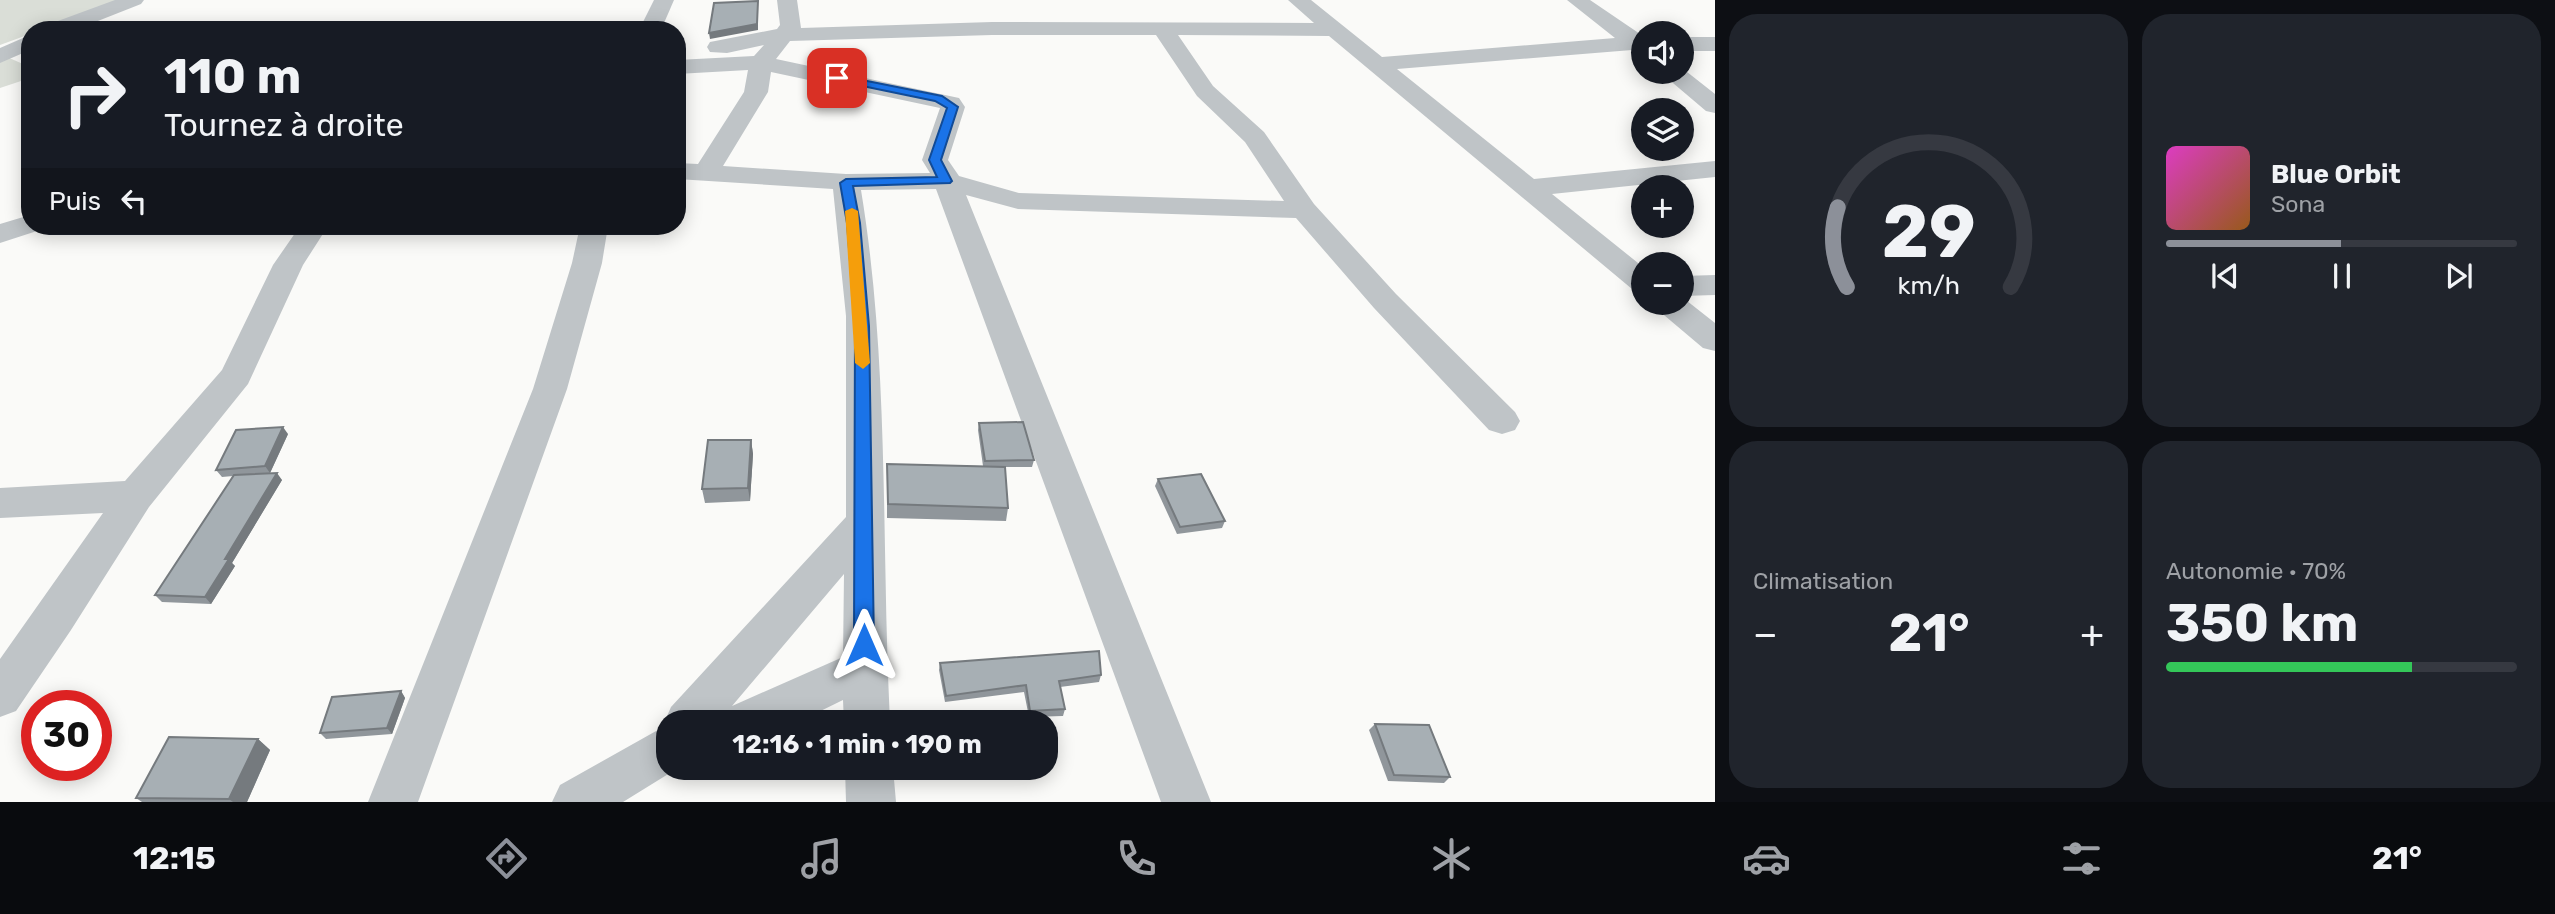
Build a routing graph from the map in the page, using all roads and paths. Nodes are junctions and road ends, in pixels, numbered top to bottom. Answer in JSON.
{"nodes":[{"id":1,"x":134,"y":0,"type":"edge"},
{"id":2,"x":664,"y":0,"type":"edge"},
{"id":3,"x":788,"y":0,"type":"edge"},
{"id":4,"x":1298,"y":0,"type":"edge"},
{"id":5,"x":1577,"y":0,"type":"edge"},
{"id":6,"x":79,"y":21,"type":"edge"},
{"id":7,"x":654,"y":21,"type":"edge"},
{"id":8,"x":1161,"y":27,"type":"junction"},
{"id":9,"x":1336,"y":30,"type":"junction"},
{"id":10,"x":786,"y":35,"type":"junction"},
{"id":11,"x":1631,"y":37,"type":"edge"},
{"id":12,"x":1694,"y":44,"type":"edge"},
{"id":13,"x":1715,"y":44,"type":"edge"},
{"id":14,"x":21,"y":46,"type":"edge"},
{"id":15,"x":1631,"y":46,"type":"edge"},
{"id":16,"x":686,"y":49,"type":"edge"},
{"id":17,"x":0,"y":57,"type":"edge"},
{"id":18,"x":761,"y":63,"type":"junction"},
{"id":19,"x":1378,"y":64,"type":"junction"},
{"id":20,"x":686,"y":67,"type":"edge"},
{"id":21,"x":1687,"y":84,"type":"edge"},
{"id":22,"x":1715,"y":106,"type":"edge"},
{"id":23,"x":1715,"y":169,"type":"edge"},
{"id":24,"x":686,"y":172,"type":"edge"},
{"id":25,"x":705,"y":174,"type":"junction"},
{"id":26,"x":945,"y":181,"type":"junction"},
{"id":27,"x":846,"y":183,"type":"junction"},
{"id":28,"x":1528,"y":188,"type":"junction"},
{"id":29,"x":1304,"y":210,"type":"junction"},
{"id":30,"x":21,"y":228,"type":"edge"},
{"id":31,"x":0,"y":234,"type":"edge"},
{"id":32,"x":308,"y":235,"type":"edge"},
{"id":33,"x":592,"y":235,"type":"edge"},
{"id":34,"x":1631,"y":272,"type":"edge"},
{"id":35,"x":1715,"y":285,"type":"edge"},
{"id":36,"x":1694,"y":286,"type":"edge"},
{"id":37,"x":1684,"y":315,"type":"edge"},
{"id":38,"x":1715,"y":340,"type":"edge"},
{"id":39,"x":1502,"y":421,"type":"dead end"},
{"id":40,"x":135,"y":496,"type":"junction"},
{"id":41,"x":0,"y":502,"type":"edge"},
{"id":42,"x":865,"y":522,"type":"junction"},
{"id":43,"x":864,"y":669,"type":"junction"},
{"id":44,"x":0,"y":695,"type":"edge"},
{"id":45,"x":699,"y":710,"type":"edge"},
{"id":46,"x":774,"y":710,"type":"edge"},
{"id":47,"x":866,"y":710,"type":"edge"},
{"id":48,"x":656,"y":751,"type":"edge"},
{"id":49,"x":870,"y":780,"type":"edge"},
{"id":50,"x":393,"y":802,"type":"edge"},
{"id":51,"x":577,"y":802,"type":"edge"},
{"id":52,"x":871,"y":802,"type":"edge"},
{"id":53,"x":1186,"y":802,"type":"edge"}],
"edges":[{"from":1,"to":6,"type":"street"},
{"from":2,"to":7,"type":"street"},
{"from":3,"to":10,"type":"street"},
{"from":4,"to":9,"type":"street"},
{"from":5,"to":11,"type":"street"},
{"from":8,"to":9,"type":"street"},
{"from":8,"to":10,"type":"street"},
{"from":8,"to":29,"type":"street"},
{"from":9,"to":19,"type":"street"},
{"from":10,"to":16,"type":"street"},
{"from":10,"to":18,"type":"street"},
{"from":12,"to":13,"type":"street"},
{"from":14,"to":17,"type":"street"},
{"from":15,"to":19,"type":"street"},
{"from":18,"to":20,"type":"street"},
{"from":18,"to":25,"type":"street"},
{"from":18,"to":26,"type":"street"},
{"from":19,"to":28,"type":"street"},
{"from":21,"to":22,"type":"street"},
{"from":23,"to":28,"type":"street"},
{"from":24,"to":25,"type":"street"},
{"from":25,"to":27,"type":"street"},
{"from":26,"to":27,"type":"street"},
{"from":26,"to":29,"type":"street"},
{"from":26,"to":53,"type":"street"},
{"from":27,"to":42,"type":"street"},
{"from":28,"to":34,"type":"street"},
{"from":29,"to":39,"type":"street"},
{"from":30,"to":31,"type":"street"},
{"from":32,"to":40,"type":"street"},
{"from":33,"to":50,"type":"street"},
{"from":35,"to":36,"type":"street"},
{"from":37,"to":38,"type":"street"},
{"from":40,"to":41,"type":"street"},
{"from":40,"to":44,"type":"street"},
{"from":42,"to":43,"type":"street"},
{"from":42,"to":45,"type":"street"},
{"from":43,"to":46,"type":"street"},
{"from":43,"to":47,"type":"street"},
{"from":48,"to":51,"type":"street"},
{"from":49,"to":52,"type":"street"}]}
